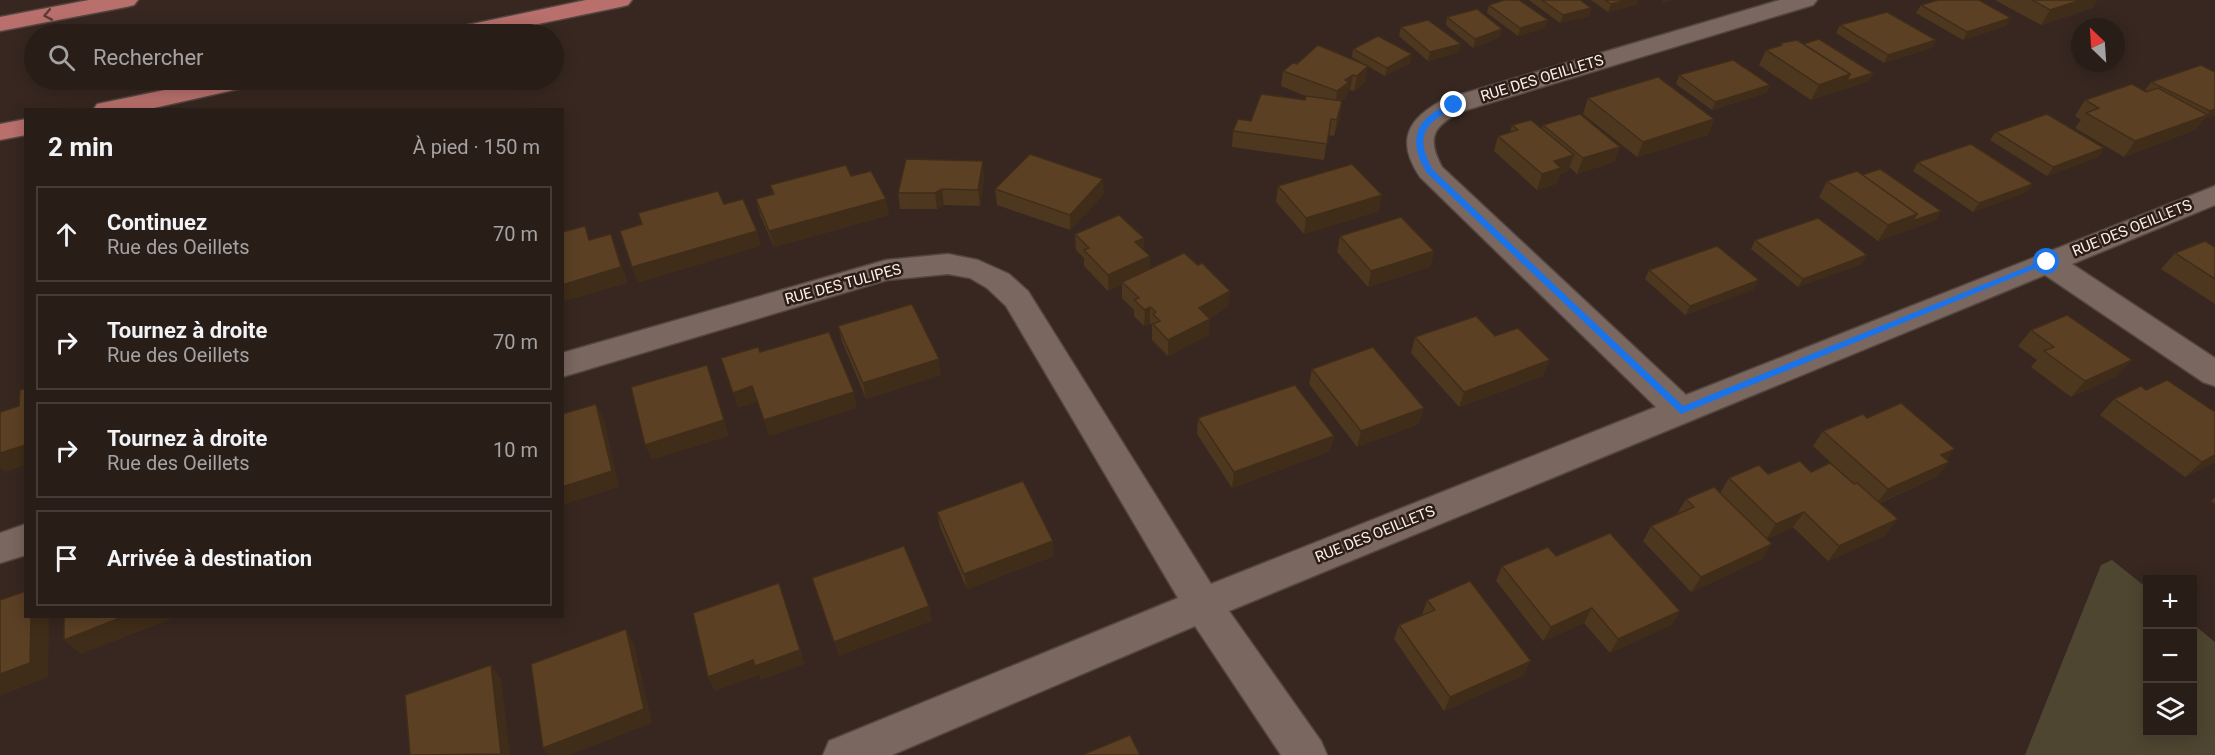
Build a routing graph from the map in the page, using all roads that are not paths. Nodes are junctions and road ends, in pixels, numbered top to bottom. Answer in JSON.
{"nodes":[{"id":1,"x":126,"y":0,"type":"edge"},
{"id":2,"x":620,"y":0,"type":"edge"},
{"id":3,"x":1805,"y":0,"type":"edge"},
{"id":4,"x":0,"y":24,"type":"edge"},
{"id":5,"x":506,"y":24,"type":"edge"},
{"id":6,"x":200,"y":90,"type":"edge"},
{"id":7,"x":115,"y":108,"type":"edge"},
{"id":8,"x":24,"y":127,"type":"edge"},
{"id":9,"x":0,"y":132,"type":"edge"},
{"id":10,"x":2215,"y":195,"type":"edge"},
{"id":11,"x":2047,"y":262,"type":"junction"},
{"id":12,"x":564,"y":363,"type":"edge"},
{"id":13,"x":2215,"y":374,"type":"edge"},
{"id":14,"x":1681,"y":410,"type":"junction"},
{"id":15,"x":24,"y":540,"type":"edge"},
{"id":16,"x":0,"y":548,"type":"edge"},
{"id":17,"x":1203,"y":605,"type":"junction"},
{"id":18,"x":844,"y":755,"type":"edge"},
{"id":19,"x":1306,"y":755,"type":"edge"}],
"edges":[{"from":1,"to":4,"type":"highway","one_way":true},
{"from":2,"to":5,"type":"highway"},
{"from":3,"to":14,"type":"street","name":"RUE DES OEILLETS"},
{"from":6,"to":7,"type":"highway"},
{"from":8,"to":9,"type":"highway"},
{"from":10,"to":11,"type":"street","name":"RUE DES OEILLETS"},
{"from":11,"to":13,"type":"street"},
{"from":11,"to":14,"type":"street","name":"RUE DES OEILLETS"},
{"from":12,"to":17,"type":"street","name":"RUE DES TULIPES"},
{"from":14,"to":17,"type":"street","name":"RUE DES OEILLETS"},
{"from":15,"to":16,"type":"street"},
{"from":17,"to":18,"type":"street"},
{"from":17,"to":19,"type":"street","name":"RUE DES TULIPES"}]}
